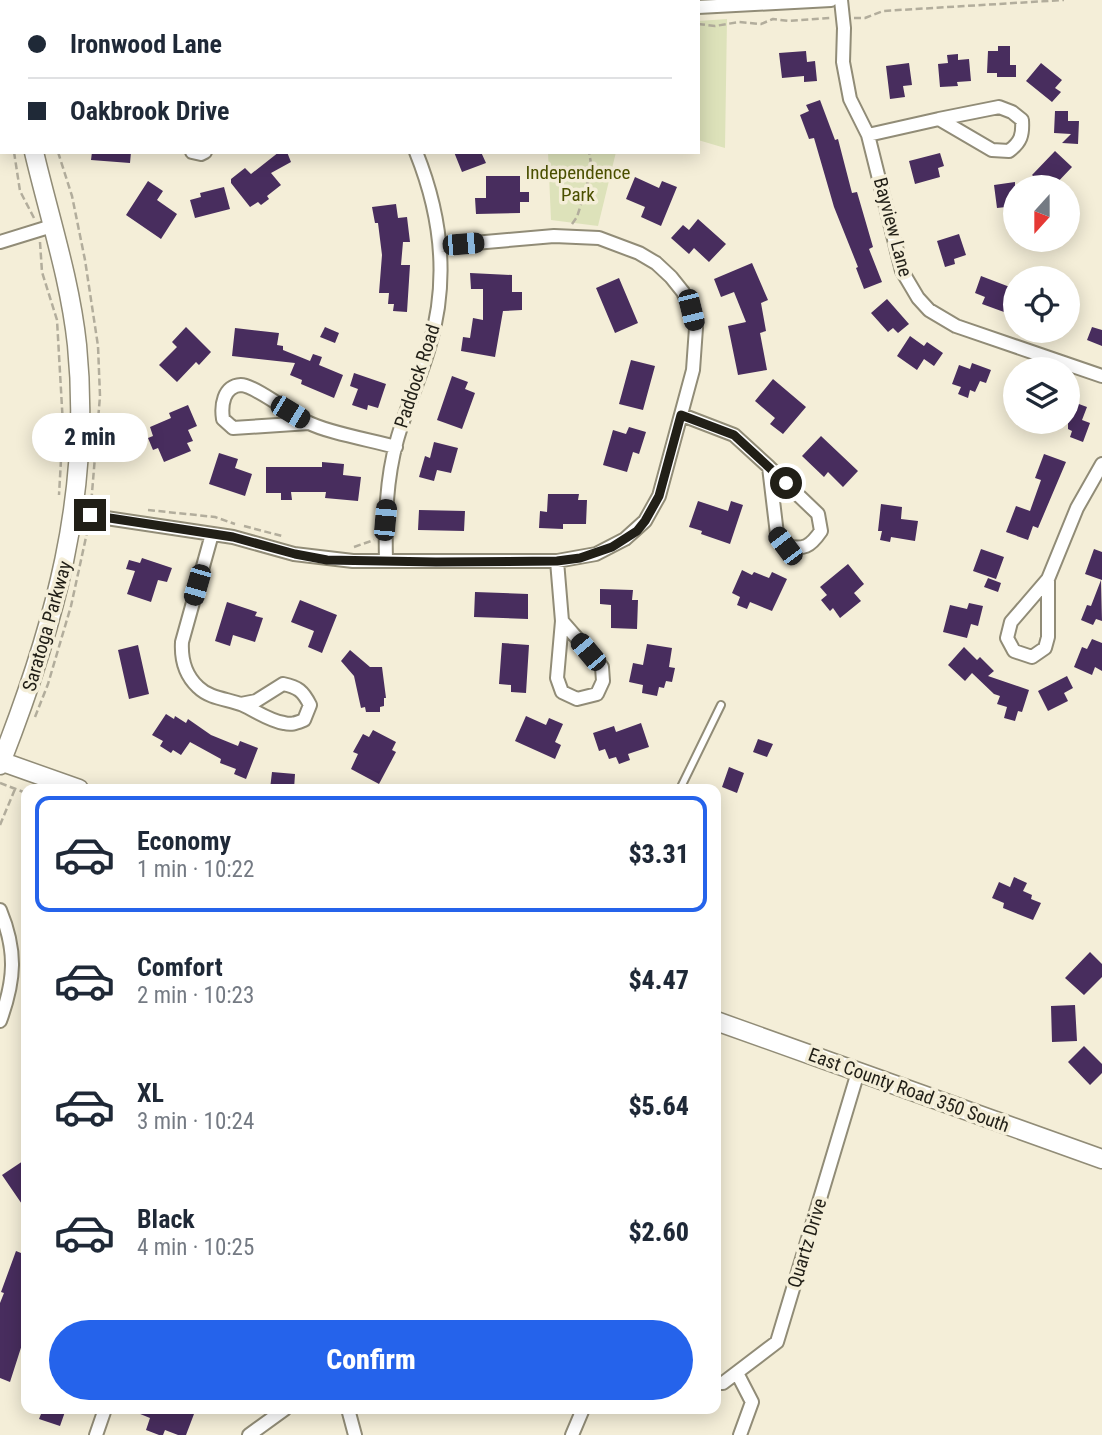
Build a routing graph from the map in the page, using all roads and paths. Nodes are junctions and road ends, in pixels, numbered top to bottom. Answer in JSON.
{"nodes":[{"id":1,"x":831,"y":0,"type":"edge"},
{"id":2,"x":841,"y":0,"type":"edge"},
{"id":3,"x":1065,"y":0,"type":"edge"},
{"id":4,"x":700,"y":7,"type":"edge"},
{"id":5,"x":843,"y":17,"type":"junction"},
{"id":6,"x":700,"y":24,"type":"edge"},
{"id":7,"x":939,"y":119,"type":"junction"},
{"id":8,"x":868,"y":135,"type":"junction"},
{"id":9,"x":14,"y":154,"type":"edge"},
{"id":10,"x":34,"y":154,"type":"edge"},
{"id":11,"x":417,"y":154,"type":"edge"},
{"id":12,"x":589,"y":154,"type":"edge"},
{"id":13,"x":45,"y":228,"type":"junction"},
{"id":14,"x":564,"y":236,"type":"junction"},
{"id":15,"x":0,"y":242,"type":"edge"},
{"id":16,"x":440,"y":246,"type":"junction"},
{"id":17,"x":1102,"y":376,"type":"edge"},
{"id":18,"x":681,"y":415,"type":"junction"},
{"id":19,"x":309,"y":423,"type":"junction"},
{"id":20,"x":396,"y":447,"type":"junction"},
{"id":21,"x":1102,"y":464,"type":"edge"},
{"id":22,"x":769,"y":467,"type":"junction"},
{"id":23,"x":98,"y":506,"type":"dead end"},
{"id":24,"x":74,"y":507,"type":"junction"},
{"id":25,"x":139,"y":509,"type":"dead end"},
{"id":26,"x":212,"y":534,"type":"junction"},
{"id":27,"x":386,"y":536,"type":"junction"},
{"id":28,"x":289,"y":539,"type":"dead end"},
{"id":29,"x":351,"y":548,"type":"dead end"},
{"id":30,"x":386,"y":561,"type":"junction"},
{"id":31,"x":557,"y":561,"type":"junction"},
{"id":32,"x":1048,"y":579,"type":"junction"},
{"id":33,"x":562,"y":621,"type":"junction"},
{"id":34,"x":241,"y":704,"type":"junction"},
{"id":35,"x":721,"y":705,"type":"dead end"},
{"id":36,"x":1,"y":762,"type":"edge"},
{"id":37,"x":0,"y":783,"type":"edge"},
{"id":38,"x":65,"y":784,"type":"edge"},
{"id":39,"x":683,"y":784,"type":"edge"},
{"id":40,"x":15,"y":789,"type":"junction"},
{"id":41,"x":21,"y":791,"type":"edge"},
{"id":42,"x":0,"y":825,"type":"edge"},
{"id":43,"x":0,"y":910,"type":"edge"},
{"id":44,"x":3,"y":1004,"type":"edge"},
{"id":45,"x":0,"y":1021,"type":"edge"},
{"id":46,"x":721,"y":1023,"type":"edge"},
{"id":47,"x":858,"y":1072,"type":"junction"},
{"id":48,"x":1102,"y":1159,"type":"edge"},
{"id":49,"x":737,"y":1373,"type":"junction"},
{"id":50,"x":721,"y":1383,"type":"edge"},
{"id":51,"x":103,"y":1414,"type":"edge"},
{"id":52,"x":278,"y":1414,"type":"edge"},
{"id":53,"x":349,"y":1414,"type":"edge"},
{"id":54,"x":581,"y":1414,"type":"edge"},
{"id":55,"x":96,"y":1435,"type":"edge"},
{"id":56,"x":249,"y":1435,"type":"edge"},
{"id":57,"x":355,"y":1435,"type":"edge"},
{"id":58,"x":572,"y":1435,"type":"edge"},
{"id":59,"x":740,"y":1435,"type":"edge"}],
"edges":[{"from":1,"to":4,"type":"street"},
{"from":2,"to":5,"type":"street","name":"Bayview Lane"},
{"from":3,"to":5,"type":"path"},
{"from":5,"to":6,"type":"path"},
{"from":5,"to":8,"type":"street","name":"Bayview Lane"},
{"from":7,"to":7,"type":"street"},
{"from":7,"to":8,"type":"street"},
{"from":8,"to":17,"type":"street","name":"Bayview Lane"},
{"from":9,"to":13,"type":"path"},
{"from":10,"to":13,"type":"street","name":"Saratoga Parkway"},
{"from":11,"to":16,"type":"street","name":"Paddock Road"},
{"from":12,"to":14,"type":"path"},
{"from":13,"to":15,"type":"street"},
{"from":13,"to":24,"type":"street","name":"Saratoga Parkway"},
{"from":13,"to":24,"type":"path"},
{"from":14,"to":16,"type":"street"},
{"from":14,"to":18,"type":"street"},
{"from":16,"to":20,"type":"street","name":"Paddock Road"},
{"from":18,"to":22,"type":"street"},
{"from":18,"to":31,"type":"street"},
{"from":19,"to":19,"type":"street"},
{"from":19,"to":20,"type":"street"},
{"from":20,"to":27,"type":"street","name":"Paddock Road"},
{"from":21,"to":32,"type":"street"},
{"from":22,"to":22,"type":"street"},
{"from":23,"to":24,"type":"path"},
{"from":24,"to":26,"type":"street"},
{"from":24,"to":36,"type":"street","name":"Saratoga Parkway"},
{"from":25,"to":28,"type":"path"},
{"from":26,"to":30,"type":"street"},
{"from":26,"to":34,"type":"street"},
{"from":27,"to":29,"type":"path"},
{"from":27,"to":30,"type":"street","name":"Paddock Road"},
{"from":30,"to":31,"type":"street"},
{"from":31,"to":33,"type":"street"},
{"from":32,"to":32,"type":"street"},
{"from":33,"to":33,"type":"street"},
{"from":34,"to":34,"type":"street"},
{"from":35,"to":39,"type":"lane"},
{"from":36,"to":38,"type":"street"},
{"from":37,"to":40,"type":"path"},
{"from":40,"to":41,"type":"path"},
{"from":40,"to":42,"type":"path"},
{"from":43,"to":44,"type":"street"},
{"from":44,"to":45,"type":"street"},
{"from":46,"to":47,"type":"street","name":"East County Road 350 South"},
{"from":47,"to":48,"type":"street","name":"East County Road 350 South"},
{"from":47,"to":49,"type":"street","name":"Quartz Drive"},
{"from":49,"to":50,"type":"street","name":"Quartz Drive"},
{"from":49,"to":59,"type":"street"},
{"from":51,"to":55,"type":"street"},
{"from":52,"to":56,"type":"street"},
{"from":53,"to":57,"type":"street"},
{"from":54,"to":58,"type":"street"}]}
